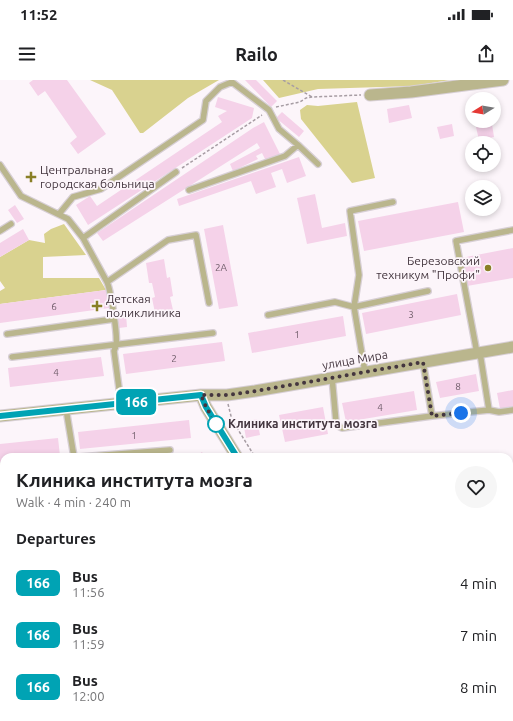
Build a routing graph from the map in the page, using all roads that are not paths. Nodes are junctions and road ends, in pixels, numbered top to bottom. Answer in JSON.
{"nodes":[{"id":1,"x":503,"y":80,"type":"edge"},
{"id":2,"x":370,"y":95,"type":"road end"},
{"id":3,"x":298,"y":145,"type":"junction"},
{"id":4,"x":318,"y":164,"type":"dead end"},
{"id":5,"x":0,"y":166,"type":"edge"},
{"id":6,"x":176,"y":172,"type":"road end"},
{"id":7,"x":189,"y":190,"type":"dead end"},
{"id":8,"x":393,"y":202,"type":"dead end"},
{"id":9,"x":59,"y":214,"type":"junction"},
{"id":10,"x":11,"y":224,"type":"dead end"},
{"id":11,"x":513,"y":230,"type":"edge"},
{"id":12,"x":0,"y":231,"type":"edge"},
{"id":13,"x":83,"y":238,"type":"junction"},
{"id":14,"x":107,"y":282,"type":"junction"},
{"id":15,"x":428,"y":292,"type":"dead end"},
{"id":16,"x":209,"y":303,"type":"dead end"},
{"id":17,"x":354,"y":307,"type":"junction"},
{"id":18,"x":268,"y":315,"type":"dead end"},
{"id":19,"x":114,"y":319,"type":"junction"},
{"id":20,"x":213,"y":333,"type":"dead end"},
{"id":21,"x":7,"y":334,"type":"dead end"},
{"id":22,"x":116,"y":345,"type":"junction"},
{"id":23,"x":513,"y":347,"type":"edge"},
{"id":24,"x":478,"y":353,"type":"junction"},
{"id":25,"x":12,"y":357,"type":"dead end"},
{"id":26,"x":423,"y":362,"type":"junction"},
{"id":27,"x":365,"y":372,"type":"junction"},
{"id":28,"x":332,"y":377,"type":"junction"},
{"id":29,"x":201,"y":395,"type":"junction"},
{"id":30,"x":121,"y":403,"type":"junction"},
{"id":31,"x":66,"y":409,"type":"junction"},
{"id":32,"x":489,"y":410,"type":"junction"},
{"id":33,"x":513,"y":410,"type":"edge"},
{"id":34,"x":0,"y":416,"type":"edge"},
{"id":35,"x":432,"y":416,"type":"junction"},
{"id":36,"x":170,"y":450,"type":"dead end"},
{"id":37,"x":73,"y":453,"type":"edge"},
{"id":38,"x":131,"y":453,"type":"edge"},
{"id":39,"x":235,"y":453,"type":"edge"}],
"edges":[{"from":1,"to":2,"type":"street"},
{"from":3,"to":4,"type":"lane"},
{"from":3,"to":7,"type":"lane"},
{"from":3,"to":9,"type":"lane"},
{"from":5,"to":9,"type":"lane"},
{"from":6,"to":13,"type":"lane"},
{"from":8,"to":17,"type":"lane"},
{"from":9,"to":13,"type":"lane"},
{"from":10,"to":12,"type":"lane"},
{"from":11,"to":24,"type":"lane"},
{"from":13,"to":14,"type":"lane"},
{"from":14,"to":16,"type":"lane"},
{"from":14,"to":19,"type":"lane"},
{"from":15,"to":17,"type":"lane"},
{"from":17,"to":18,"type":"lane"},
{"from":17,"to":27,"type":"lane"},
{"from":19,"to":21,"type":"lane"},
{"from":19,"to":22,"type":"lane"},
{"from":20,"to":22,"type":"lane"},
{"from":22,"to":25,"type":"lane"},
{"from":22,"to":30,"type":"lane"},
{"from":23,"to":24,"type":"street","name":"улица Мира"},
{"from":24,"to":26,"type":"street","name":"улица Мира"},
{"from":24,"to":32,"type":"lane"},
{"from":26,"to":27,"type":"street","name":"улица Мира"},
{"from":26,"to":35,"type":"lane"},
{"from":27,"to":28,"type":"street","name":"улица Мира"},
{"from":28,"to":29,"type":"street","name":"улица Мира"},
{"from":28,"to":35,"type":"lane"},
{"from":29,"to":30,"type":"street","name":"улица Мира"},
{"from":29,"to":39,"type":"street"},
{"from":30,"to":31,"type":"street","name":"улица Мира"},
{"from":31,"to":34,"type":"street","name":"улица Мира"},
{"from":31,"to":37,"type":"lane"},
{"from":32,"to":33,"type":"lane"},
{"from":32,"to":35,"type":"lane"},
{"from":36,"to":38,"type":"lane"}]}
